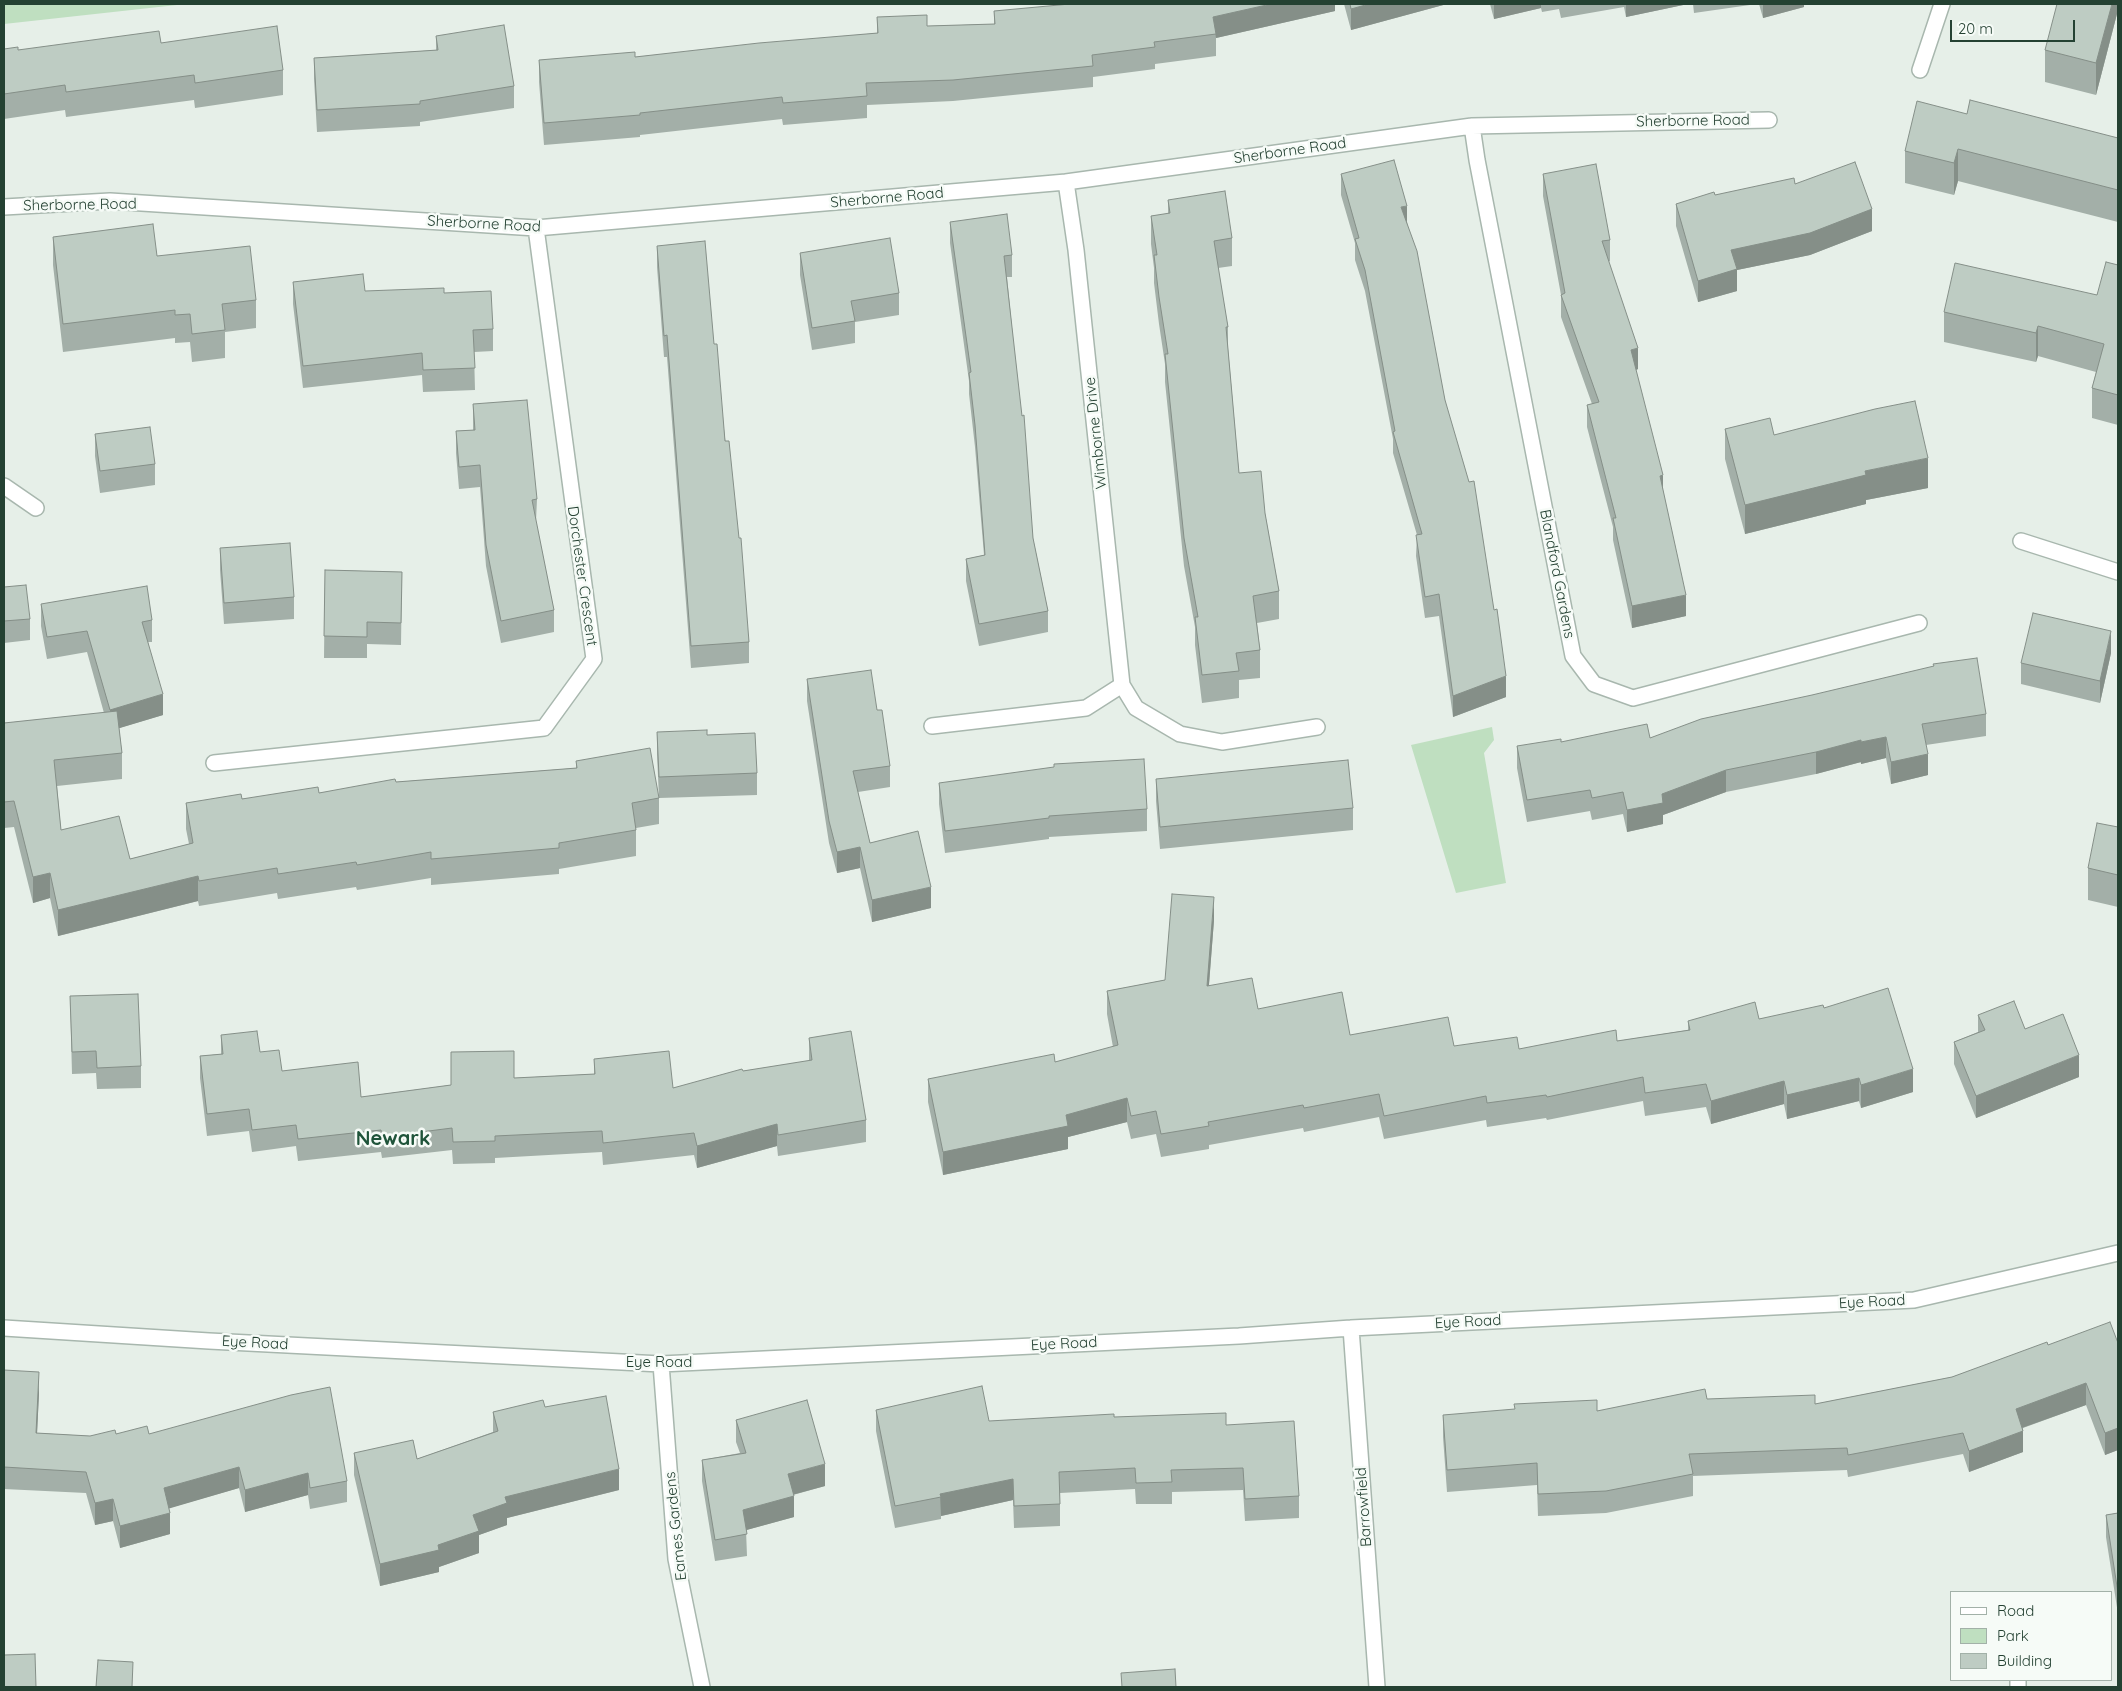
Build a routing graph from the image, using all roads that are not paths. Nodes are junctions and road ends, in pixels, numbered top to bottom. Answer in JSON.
{"nodes":[{"id":1,"x":1942,"y":4,"type":"edge"},
{"id":2,"x":1920,"y":70,"type":"dead end"},
{"id":3,"x":1769,"y":120,"type":"dead end"},
{"id":4,"x":1472,"y":126,"type":"junction"},
{"id":5,"x":1066,"y":182,"type":"junction"},
{"id":6,"x":4,"y":207,"type":"edge"},
{"id":7,"x":536,"y":228,"type":"junction"},
{"id":8,"x":4,"y":486,"type":"edge"},
{"id":9,"x":36,"y":508,"type":"dead end"},
{"id":10,"x":2022,"y":541,"type":"dead end"},
{"id":11,"x":2118,"y":572,"type":"edge"},
{"id":12,"x":1919,"y":623,"type":"dead end"},
{"id":13,"x":1122,"y":685,"type":"junction"},
{"id":14,"x":932,"y":726,"type":"dead end"},
{"id":15,"x":1317,"y":727,"type":"dead end"},
{"id":16,"x":214,"y":763,"type":"dead end"},
{"id":17,"x":2118,"y":1253,"type":"edge"},
{"id":18,"x":4,"y":1328,"type":"edge"},
{"id":19,"x":1351,"y":1328,"type":"junction"},
{"id":20,"x":661,"y":1364,"type":"junction"},
{"id":21,"x":702,"y":1687,"type":"edge"},
{"id":22,"x":1378,"y":1687,"type":"edge"}],
"edges":[{"from":1,"to":2,"type":"street"},
{"from":3,"to":4,"type":"street","name":"Sherborne Road"},
{"from":4,"to":5,"type":"street","name":"Sherborne Road"},
{"from":4,"to":12,"type":"street","name":"Blandford Gardens"},
{"from":5,"to":7,"type":"street","name":"Sherborne Road"},
{"from":5,"to":13,"type":"street","name":"Wimborne Drive"},
{"from":6,"to":7,"type":"street","name":"Sherborne Road"},
{"from":7,"to":16,"type":"street","name":"Dorchester Crescent"},
{"from":8,"to":9,"type":"street"},
{"from":10,"to":11,"type":"street"},
{"from":13,"to":14,"type":"street"},
{"from":13,"to":15,"type":"street","name":"Wimborne Drive"},
{"from":17,"to":19,"type":"street","name":"Eye Road"},
{"from":18,"to":20,"type":"street","name":"Eye Road"},
{"from":19,"to":20,"type":"street","name":"Eye Road"},
{"from":19,"to":22,"type":"street","name":"Barrowfield"},
{"from":20,"to":21,"type":"street","name":"Eames Gardens"}]}
